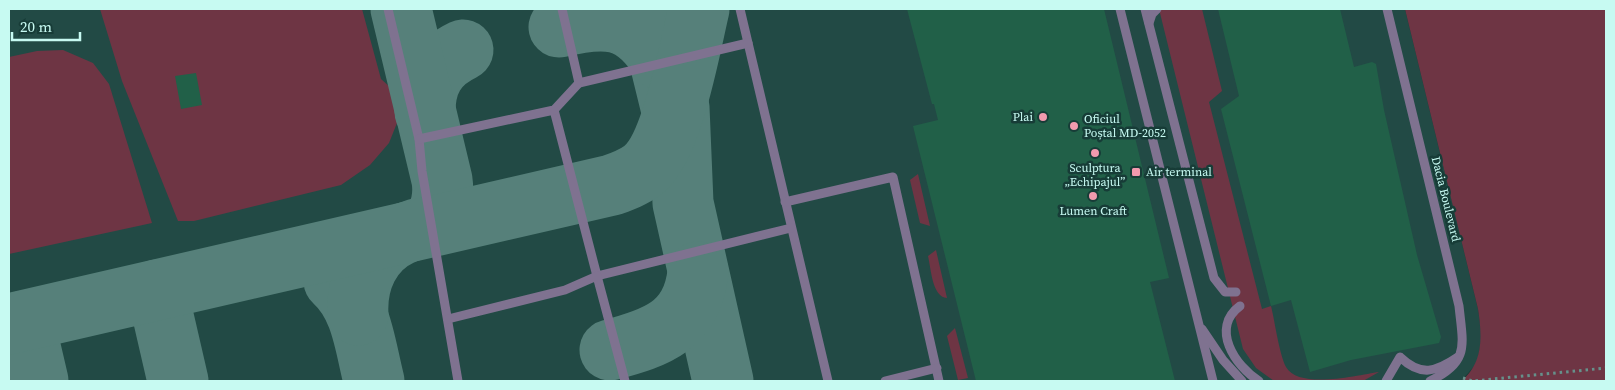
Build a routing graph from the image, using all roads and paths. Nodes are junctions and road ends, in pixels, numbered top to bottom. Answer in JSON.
{"nodes":[{"id":1,"x":388,"y":9,"type":"edge"},
{"id":2,"x":562,"y":9,"type":"edge"},
{"id":3,"x":740,"y":9,"type":"edge"},
{"id":4,"x":1120,"y":9,"type":"edge"},
{"id":5,"x":1145,"y":9,"type":"edge"},
{"id":6,"x":1157,"y":9,"type":"edge"},
{"id":7,"x":1387,"y":9,"type":"edge"},
{"id":8,"x":1149,"y":24,"type":"junction"},
{"id":9,"x":748,"y":43,"type":"junction"},
{"id":10,"x":579,"y":83,"type":"junction"},
{"id":11,"x":554,"y":110,"type":"junction"},
{"id":12,"x":419,"y":139,"type":"junction"},
{"id":13,"x":785,"y":202,"type":"junction"},
{"id":14,"x":791,"y":228,"type":"junction"},
{"id":15,"x":597,"y":276,"type":"junction"},
{"id":16,"x":1236,"y":292,"type":"dead end"},
{"id":17,"x":1240,"y":306,"type":"dead end"},
{"id":18,"x":448,"y":319,"type":"junction"},
{"id":19,"x":1197,"y":320,"type":"junction"},
{"id":20,"x":1461,"y":356,"type":"junction"},
{"id":21,"x":936,"y":368,"type":"junction"},
{"id":22,"x":1606,"y":368,"type":"edge"},
{"id":23,"x":1460,"y":378,"type":"dead end"},
{"id":24,"x":458,"y":381,"type":"edge"},
{"id":25,"x":624,"y":381,"type":"edge"},
{"id":26,"x":828,"y":381,"type":"edge"},
{"id":27,"x":885,"y":381,"type":"edge"},
{"id":28,"x":940,"y":381,"type":"edge"},
{"id":29,"x":1213,"y":381,"type":"edge"},
{"id":30,"x":1242,"y":381,"type":"edge"},
{"id":31,"x":1259,"y":381,"type":"edge"},
{"id":32,"x":1386,"y":381,"type":"edge"},
{"id":33,"x":1430,"y":381,"type":"edge"}],
"edges":[{"from":1,"to":12,"type":"lane"},
{"from":2,"to":10,"type":"lane"},
{"from":3,"to":9,"type":"lane"},
{"from":4,"to":19,"type":"lane"},
{"from":5,"to":8,"type":"lane"},
{"from":6,"to":8,"type":"lane"},
{"from":7,"to":20,"type":"lane","name":"Dacia Boulevard"},
{"from":8,"to":16,"type":"lane"},
{"from":9,"to":10,"type":"lane"},
{"from":9,"to":13,"type":"lane"},
{"from":10,"to":11,"type":"lane"},
{"from":11,"to":12,"type":"lane"},
{"from":11,"to":15,"type":"lane"},
{"from":12,"to":18,"type":"lane"},
{"from":13,"to":14,"type":"lane"},
{"from":13,"to":21,"type":"lane"},
{"from":14,"to":15,"type":"lane"},
{"from":14,"to":26,"type":"lane"},
{"from":15,"to":18,"type":"lane"},
{"from":15,"to":25,"type":"lane"},
{"from":17,"to":31,"type":"lane"},
{"from":18,"to":24,"type":"lane"},
{"from":19,"to":29,"type":"lane"},
{"from":19,"to":30,"type":"lane"},
{"from":20,"to":32,"type":"lane"},
{"from":20,"to":33,"type":"lane"},
{"from":21,"to":27,"type":"lane"},
{"from":21,"to":28,"type":"lane"},
{"from":22,"to":23,"type":"path"}]}
